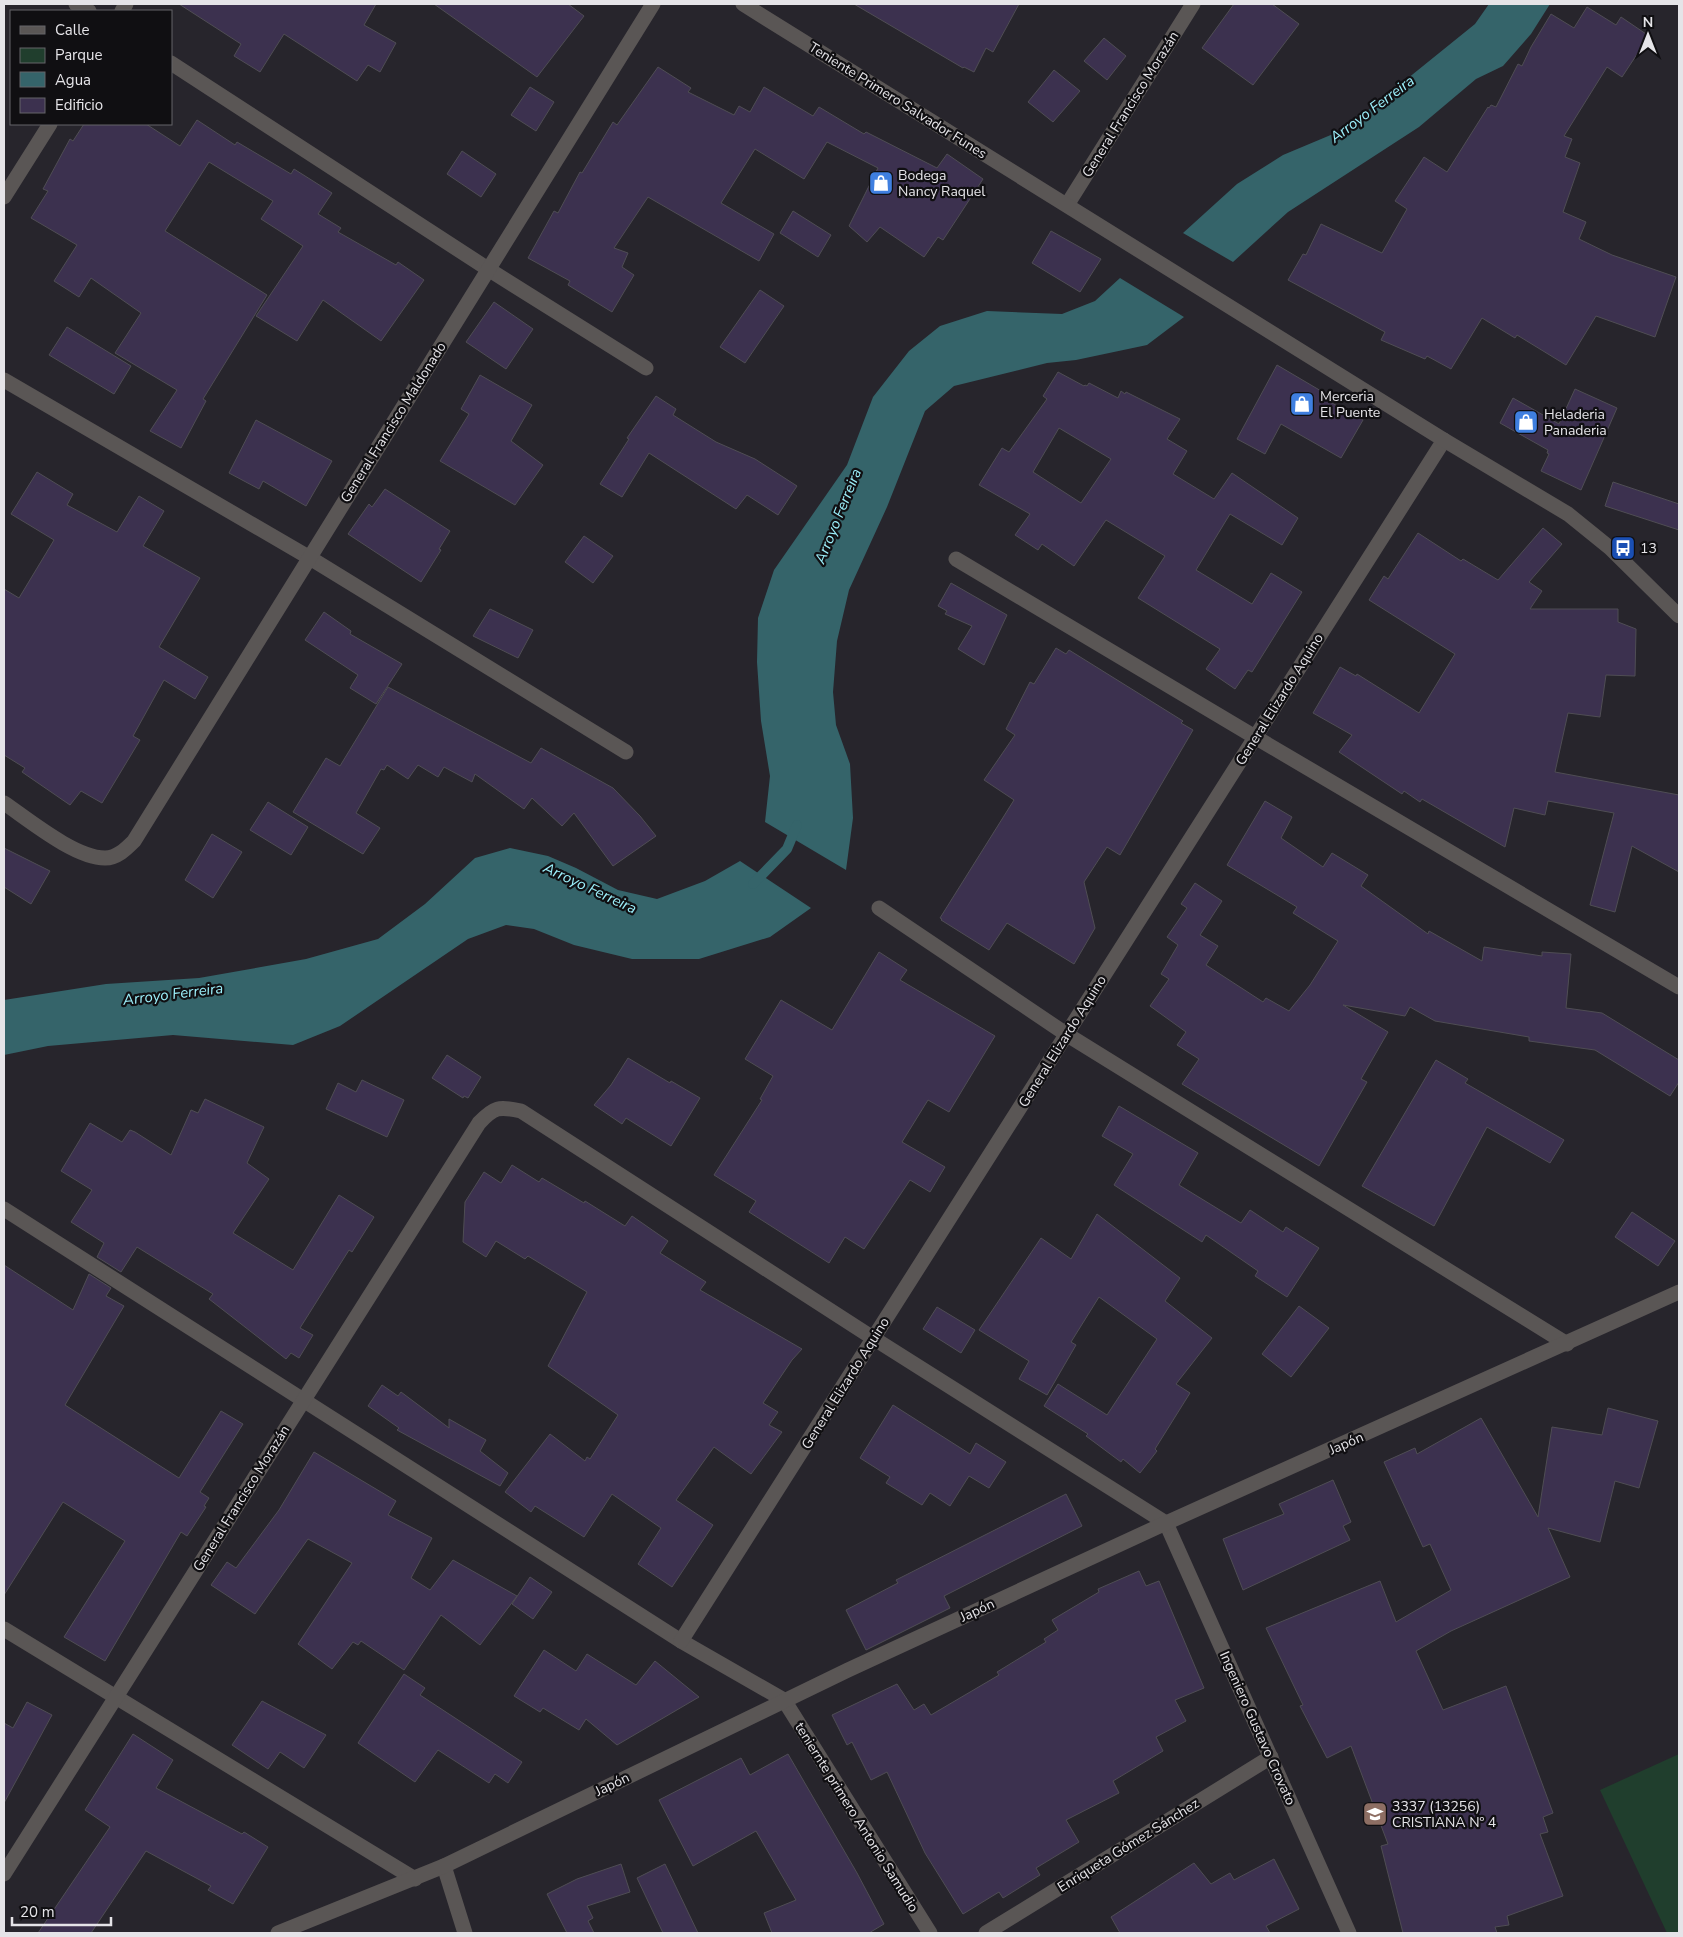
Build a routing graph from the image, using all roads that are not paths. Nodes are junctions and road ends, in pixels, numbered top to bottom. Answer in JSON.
{"nodes":[{"id":1,"x":76,"y":4,"type":"edge"},
{"id":2,"x":653,"y":4,"type":"edge"},
{"id":3,"x":743,"y":4,"type":"edge"},
{"id":4,"x":1193,"y":4,"type":"edge"},
{"id":5,"x":87,"y":10,"type":"edge"},
{"id":6,"x":172,"y":65,"type":"edge"},
{"id":7,"x":49,"y":125,"type":"edge"},
{"id":8,"x":4,"y":197,"type":"edge"},
{"id":9,"x":1067,"y":205,"type":"junction"},
{"id":10,"x":488,"y":269,"type":"junction"},
{"id":11,"x":646,"y":368,"type":"dead end"},
{"id":12,"x":4,"y":380,"type":"edge"},
{"id":13,"x":1444,"y":440,"type":"junction"},
{"id":14,"x":310,"y":558,"type":"junction"},
{"id":15,"x":956,"y":559,"type":"dead end"},
{"id":16,"x":1679,"y":616,"type":"edge"},
{"id":17,"x":1255,"y":737,"type":"junction"},
{"id":18,"x":626,"y":752,"type":"dead end"},
{"id":19,"x":4,"y":803,"type":"edge"},
{"id":20,"x":879,"y":908,"type":"dead end"},
{"id":21,"x":1679,"y":987,"type":"edge"},
{"id":22,"x":1066,"y":1034,"type":"junction"},
{"id":23,"x":4,"y":1209,"type":"edge"},
{"id":24,"x":1679,"y":1292,"type":"edge"},
{"id":25,"x":874,"y":1338,"type":"junction"},
{"id":26,"x":1567,"y":1344,"type":"junction"},
{"id":27,"x":303,"y":1400,"type":"junction"},
{"id":28,"x":1166,"y":1523,"type":"junction"},
{"id":29,"x":4,"y":1629,"type":"edge"},
{"id":30,"x":681,"y":1642,"type":"junction"},
{"id":31,"x":115,"y":1697,"type":"junction"},
{"id":32,"x":784,"y":1700,"type":"junction"},
{"id":33,"x":1271,"y":1757,"type":"junction"},
{"id":34,"x":444,"y":1866,"type":"junction"},
{"id":35,"x":4,"y":1874,"type":"edge"},
{"id":36,"x":415,"y":1879,"type":"junction"},
{"id":37,"x":315,"y":1919,"type":"junction"},
{"id":38,"x":278,"y":1933,"type":"edge"},
{"id":39,"x":292,"y":1933,"type":"edge"},
{"id":40,"x":465,"y":1933,"type":"edge"},
{"id":41,"x":930,"y":1933,"type":"edge"},
{"id":42,"x":986,"y":1933,"type":"edge"},
{"id":43,"x":1349,"y":1933,"type":"edge"}],
"edges":[{"from":1,"to":5,"type":"street"},
{"from":2,"to":10,"type":"street","name":"General Francisco Maldonado"},
{"from":3,"to":9,"type":"street","name":"Teniente Primero Salvador Funes"},
{"from":4,"to":9,"type":"street","name":"General Francisco Morazán"},
{"from":6,"to":10,"type":"street"},
{"from":7,"to":8,"type":"street"},
{"from":9,"to":13,"type":"street","name":"Teniente Primero Salvador Funes"},
{"from":10,"to":11,"type":"street"},
{"from":10,"to":14,"type":"street","name":"General Francisco Maldonado"},
{"from":12,"to":14,"type":"street"},
{"from":13,"to":16,"type":"street","name":"Teniente Primero Salvador Funes"},
{"from":13,"to":17,"type":"street","name":"General Elizardo Aquino"},
{"from":14,"to":18,"type":"street"},
{"from":14,"to":19,"type":"street","name":"General Francisco Maldonado"},
{"from":15,"to":17,"type":"street"},
{"from":17,"to":21,"type":"street"},
{"from":17,"to":22,"type":"street","name":"General Elizardo Aquino"},
{"from":20,"to":22,"type":"street"},
{"from":22,"to":25,"type":"street","name":"General Elizardo Aquino"},
{"from":22,"to":26,"type":"street"},
{"from":23,"to":27,"type":"street"},
{"from":24,"to":26,"type":"street","name":"Japón"},
{"from":25,"to":27,"type":"street","name":"General Francisco Morazán"},
{"from":25,"to":28,"type":"street"},
{"from":25,"to":30,"type":"street","name":"General Elizardo Aquino"},
{"from":26,"to":28,"type":"street","name":"Japón"},
{"from":27,"to":30,"type":"street"},
{"from":27,"to":31,"type":"street","name":"General Francisco Morazán"},
{"from":28,"to":32,"type":"street","name":"Japón"},
{"from":28,"to":33,"type":"street","name":"Ingeniero Gustavo Crovato"},
{"from":29,"to":31,"type":"street"},
{"from":30,"to":32,"type":"street"},
{"from":31,"to":35,"type":"street","name":"General Francisco Morazán"},
{"from":31,"to":36,"type":"street"},
{"from":32,"to":34,"type":"street","name":"Japón"},
{"from":32,"to":41,"type":"street","name":"teniernte primero Antonio Samudio"},
{"from":33,"to":42,"type":"street","name":"Enriqueta Gómez Sánchez"},
{"from":33,"to":43,"type":"street","name":"Ingeniero Gustavo Crovato"},
{"from":34,"to":36,"type":"street","name":"Japón"},
{"from":34,"to":40,"type":"street"},
{"from":36,"to":37,"type":"street","name":"Japón"},
{"from":37,"to":38,"type":"street","name":"Japón"},
{"from":37,"to":39,"type":"street"}]}
